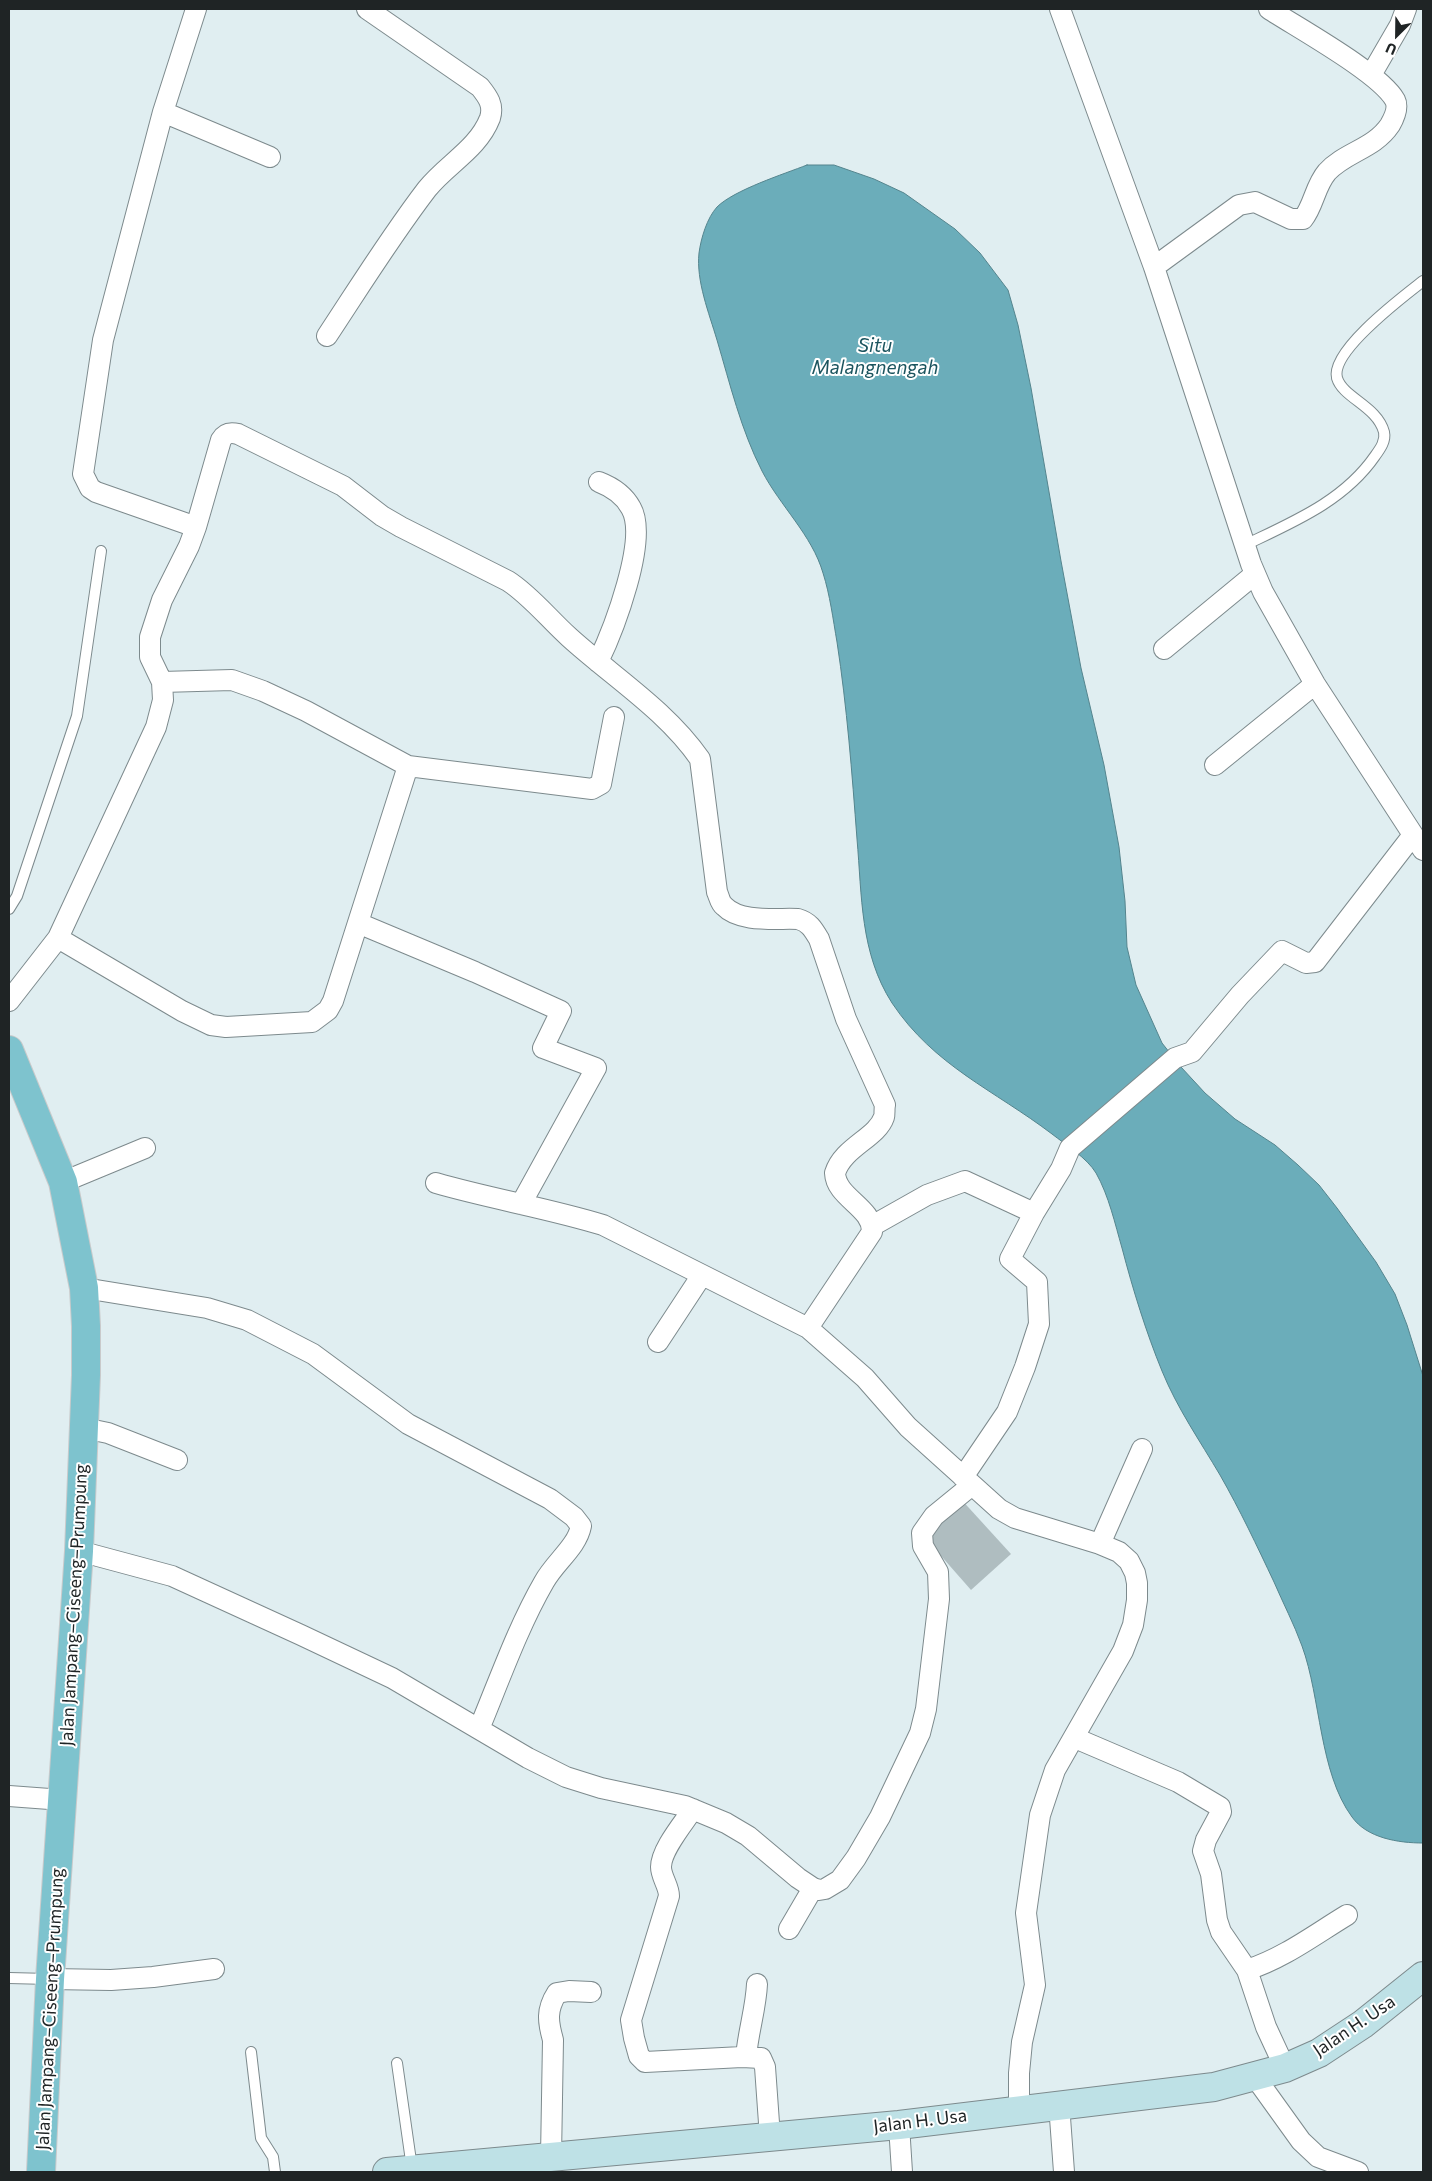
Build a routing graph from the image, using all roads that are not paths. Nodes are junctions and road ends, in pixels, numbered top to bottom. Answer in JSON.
{"nodes":[{"id":1,"x":196,"y":9,"type":"edge"},
{"id":2,"x":367,"y":9,"type":"edge"},
{"id":3,"x":1060,"y":9,"type":"edge"},
{"id":4,"x":1269,"y":9,"type":"edge"},
{"id":5,"x":1406,"y":9,"type":"edge"},
{"id":6,"x":1371,"y":75,"type":"junction"},
{"id":7,"x":163,"y":112,"type":"junction"},
{"id":8,"x":270,"y":157,"type":"dead end"},
{"id":9,"x":1154,"y":267,"type":"junction"},
{"id":10,"x":1423,"y":281,"type":"edge"},
{"id":11,"x":327,"y":336,"type":"dead end"},
{"id":12,"x":599,"y":482,"type":"dead end"},
{"id":13,"x":196,"y":527,"type":"junction"},
{"id":14,"x":1245,"y":545,"type":"junction"},
{"id":15,"x":101,"y":551,"type":"dead end"},
{"id":16,"x":1255,"y":574,"type":"junction"},
{"id":17,"x":1164,"y":648,"type":"dead end"},
{"id":18,"x":598,"y":662,"type":"junction"},
{"id":19,"x":162,"y":682,"type":"junction"},
{"id":20,"x":1315,"y":684,"type":"junction"},
{"id":21,"x":614,"y":717,"type":"dead end"},
{"id":22,"x":1215,"y":765,"type":"dead end"},
{"id":23,"x":408,"y":766,"type":"junction"},
{"id":24,"x":1418,"y":843,"type":"edge"},
{"id":25,"x":9,"y":909,"type":"edge"},
{"id":26,"x":358,"y":923,"type":"junction"},
{"id":27,"x":58,"y":938,"type":"junction"},
{"id":28,"x":9,"y":1001,"type":"edge"},
{"id":29,"x":9,"y":1050,"type":"edge"},
{"id":30,"x":145,"y":1148,"type":"dead end"},
{"id":31,"x":63,"y":1182,"type":"junction"},
{"id":32,"x":436,"y":1183,"type":"dead end"},
{"id":33,"x":521,"y":1204,"type":"junction"},
{"id":34,"x":1034,"y":1214,"type":"junction"},
{"id":35,"x":872,"y":1226,"type":"junction"},
{"id":36,"x":702,"y":1276,"type":"junction"},
{"id":37,"x":84,"y":1288,"type":"junction"},
{"id":38,"x":808,"y":1328,"type":"junction"},
{"id":39,"x":658,"y":1342,"type":"dead end"},
{"id":40,"x":84,"y":1428,"type":"junction"},
{"id":41,"x":1142,"y":1450,"type":"dead end"},
{"id":42,"x":177,"y":1460,"type":"dead end"},
{"id":43,"x":968,"y":1481,"type":"junction"},
{"id":44,"x":1100,"y":1544,"type":"junction"},
{"id":45,"x":79,"y":1551,"type":"junction"},
{"id":46,"x":479,"y":1729,"type":"junction"},
{"id":47,"x":1074,"y":1738,"type":"junction"},
{"id":48,"x":9,"y":1796,"type":"edge"},
{"id":49,"x":63,"y":1800,"type":"junction"},
{"id":50,"x":693,"y":1809,"type":"junction"},
{"id":51,"x":813,"y":1888,"type":"junction"},
{"id":52,"x":1347,"y":1915,"type":"dead end"},
{"id":53,"x":789,"y":1930,"type":"dead end"},
{"id":54,"x":214,"y":1969,"type":"dead end"},
{"id":55,"x":1247,"y":1970,"type":"junction"},
{"id":56,"x":1423,"y":1976,"type":"edge"},
{"id":57,"x":9,"y":1978,"type":"edge"},
{"id":58,"x":50,"y":1979,"type":"junction"},
{"id":59,"x":757,"y":1984,"type":"dead end"},
{"id":60,"x":591,"y":1992,"type":"dead end"},
{"id":61,"x":251,"y":2052,"type":"dead end"},
{"id":62,"x":746,"y":2056,"type":"junction"},
{"id":63,"x":397,"y":2063,"type":"dead end"},
{"id":64,"x":1285,"y":2068,"type":"junction"},
{"id":65,"x":1255,"y":2077,"type":"junction"},
{"id":66,"x":1059,"y":2104,"type":"junction"},
{"id":67,"x":1019,"y":2109,"type":"junction"},
{"id":68,"x":899,"y":2125,"type":"junction"},
{"id":69,"x":770,"y":2136,"type":"junction"},
{"id":70,"x":551,"y":2157,"type":"junction"},
{"id":71,"x":399,"y":2171,"type":"edge"},
{"id":72,"x":41,"y":2172,"type":"edge"},
{"id":73,"x":275,"y":2172,"type":"edge"},
{"id":74,"x":902,"y":2172,"type":"edge"},
{"id":75,"x":1064,"y":2172,"type":"edge"},
{"id":76,"x":1358,"y":2172,"type":"edge"}],
"edges":[{"from":1,"to":7,"type":"street"},
{"from":2,"to":11,"type":"street"},
{"from":3,"to":9,"type":"street"},
{"from":4,"to":6,"type":"street"},
{"from":5,"to":6,"type":"street"},
{"from":6,"to":9,"type":"street"},
{"from":7,"to":8,"type":"street"},
{"from":7,"to":13,"type":"street"},
{"from":9,"to":14,"type":"street"},
{"from":10,"to":14,"type":"lane"},
{"from":12,"to":18,"type":"street"},
{"from":13,"to":18,"type":"street"},
{"from":13,"to":19,"type":"street"},
{"from":14,"to":16,"type":"street"},
{"from":15,"to":25,"type":"lane"},
{"from":16,"to":17,"type":"street"},
{"from":16,"to":20,"type":"street"},
{"from":18,"to":35,"type":"street"},
{"from":19,"to":23,"type":"street"},
{"from":19,"to":27,"type":"street"},
{"from":20,"to":22,"type":"street"},
{"from":20,"to":24,"type":"street"},
{"from":21,"to":23,"type":"street"},
{"from":23,"to":26,"type":"street"},
{"from":24,"to":34,"type":"street"},
{"from":26,"to":27,"type":"street"},
{"from":26,"to":33,"type":"street"},
{"from":27,"to":28,"type":"street"},
{"from":29,"to":31,"type":"main road","name":"Jalan Jampang–Ciseeng–Prumpung"},
{"from":30,"to":31,"type":"street"},
{"from":31,"to":37,"type":"main road","name":"Jalan Jampang–Ciseeng–Prumpung"},
{"from":32,"to":33,"type":"street"},
{"from":33,"to":36,"type":"street"},
{"from":34,"to":35,"type":"street"},
{"from":34,"to":43,"type":"street"},
{"from":35,"to":38,"type":"street"},
{"from":36,"to":38,"type":"street"},
{"from":36,"to":39,"type":"street"},
{"from":37,"to":40,"type":"main road","name":"Jalan Jampang–Ciseeng–Prumpung"},
{"from":37,"to":46,"type":"street"},
{"from":38,"to":43,"type":"street"},
{"from":40,"to":42,"type":"street"},
{"from":40,"to":45,"type":"main road","name":"Jalan Jampang–Ciseeng–Prumpung"},
{"from":41,"to":44,"type":"street"},
{"from":43,"to":44,"type":"street"},
{"from":43,"to":51,"type":"street"},
{"from":44,"to":47,"type":"street"},
{"from":45,"to":46,"type":"street"},
{"from":45,"to":49,"type":"main road","name":"Jalan Jampang–Ciseeng–Prumpung"},
{"from":46,"to":50,"type":"street"},
{"from":47,"to":55,"type":"street"},
{"from":47,"to":67,"type":"street"},
{"from":48,"to":49,"type":"street"},
{"from":49,"to":58,"type":"main road","name":"Jalan Jampang–Ciseeng–Prumpung"},
{"from":50,"to":51,"type":"street"},
{"from":50,"to":62,"type":"street"},
{"from":51,"to":53,"type":"street"},
{"from":52,"to":55,"type":"street"},
{"from":54,"to":58,"type":"street"},
{"from":55,"to":64,"type":"street"},
{"from":56,"to":64,"type":"street","name":"Jalan H. Usa"},
{"from":57,"to":58,"type":"lane"},
{"from":58,"to":72,"type":"main road","name":"Jalan Jampang–Ciseeng–Prumpung"},
{"from":59,"to":62,"type":"street"},
{"from":60,"to":70,"type":"street"},
{"from":61,"to":73,"type":"lane"},
{"from":62,"to":69,"type":"street"},
{"from":63,"to":71,"type":"lane"},
{"from":64,"to":65,"type":"street","name":"Jalan H. Usa"},
{"from":65,"to":66,"type":"street","name":"Jalan H. Usa"},
{"from":65,"to":76,"type":"street"},
{"from":66,"to":67,"type":"street","name":"Jalan H. Usa"},
{"from":66,"to":75,"type":"street"},
{"from":67,"to":68,"type":"street","name":"Jalan H. Usa"},
{"from":68,"to":69,"type":"street","name":"Jalan H. Usa"},
{"from":68,"to":74,"type":"street"},
{"from":69,"to":70,"type":"street","name":"Jalan H. Usa"},
{"from":70,"to":71,"type":"street","name":"Jalan H. Usa"}]}
